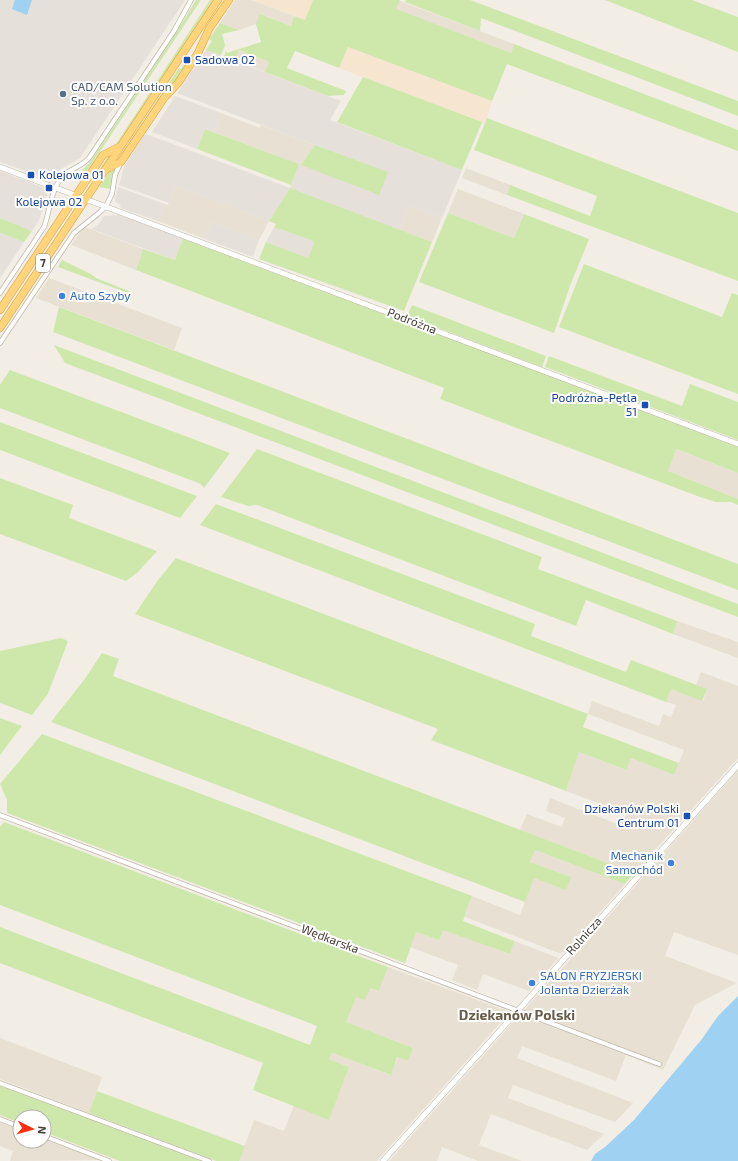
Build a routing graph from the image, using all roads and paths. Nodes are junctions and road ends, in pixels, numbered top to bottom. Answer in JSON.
{"nodes":[{"id":1,"x":191,"y":0,"type":"edge"},
{"id":2,"x":218,"y":0,"type":"edge"},
{"id":3,"x":229,"y":0,"type":"edge"},
{"id":4,"x":121,"y":146,"type":"junction"},
{"id":5,"x":121,"y":162,"type":"junction"},
{"id":6,"x":0,"y":167,"type":"edge"},
{"id":7,"x":105,"y":170,"type":"junction"},
{"id":8,"x":55,"y":188,"type":"junction"},
{"id":9,"x":76,"y":196,"type":"junction"},
{"id":10,"x":86,"y":199,"type":"junction"},
{"id":11,"x":106,"y":206,"type":"junction"},
{"id":12,"x":0,"y":293,"type":"edge"},
{"id":13,"x":0,"y":310,"type":"edge"},
{"id":14,"x":0,"y":328,"type":"edge"},
{"id":15,"x":0,"y":344,"type":"edge"},
{"id":16,"x":738,"y":444,"type":"edge"},
{"id":17,"x":738,"y":765,"type":"edge"},
{"id":18,"x":0,"y":815,"type":"edge"},
{"id":19,"x":518,"y":1010,"type":"junction"},
{"id":20,"x":659,"y":1064,"type":"dead end"},
{"id":21,"x":0,"y":1083,"type":"edge"},
{"id":22,"x":0,"y":1119,"type":"edge"},
{"id":23,"x":12,"y":1124,"type":"edge"},
{"id":24,"x":52,"y":1139,"type":"edge"},
{"id":25,"x":104,"y":1160,"type":"edge"},
{"id":26,"x":109,"y":1161,"type":"edge"},
{"id":27,"x":209,"y":1161,"type":"edge"},
{"id":28,"x":383,"y":1161,"type":"edge"}],
"edges":[{"from":1,"to":8,"type":"street"},
{"from":2,"to":4,"type":"highway","number":"7"},
{"from":3,"to":5,"type":"highway"},
{"from":4,"to":7,"type":"highway","number":"7"},
{"from":4,"to":9,"type":"highway","number":"7"},
{"from":5,"to":7,"type":"highway"},
{"from":5,"to":11,"type":"street"},
{"from":6,"to":8,"type":"street","name":"Podróżna"},
{"from":7,"to":10,"type":"highway","number":"7"},
{"from":8,"to":9,"type":"street","name":"Podróżna"},
{"from":8,"to":12,"type":"street"},
{"from":9,"to":10,"type":"street","name":"Podróżna"},
{"from":9,"to":13,"type":"highway","number":"7"},
{"from":10,"to":11,"type":"street","name":"Podróżna"},
{"from":10,"to":14,"type":"highway","number":"7"},
{"from":11,"to":15,"type":"street"},
{"from":11,"to":16,"type":"street","name":"Podróżna"},
{"from":17,"to":19,"type":"street","name":"Rolnicza"},
{"from":18,"to":19,"type":"street","name":"Wędkarska"},
{"from":19,"to":20,"type":"street","name":"Wędkarska"},
{"from":19,"to":28,"type":"street","name":"Rolnicza"},
{"from":21,"to":27,"type":"street"},
{"from":22,"to":23,"type":"street"},
{"from":24,"to":25,"type":"street"},
{"from":25,"to":26,"type":"street"}]}
